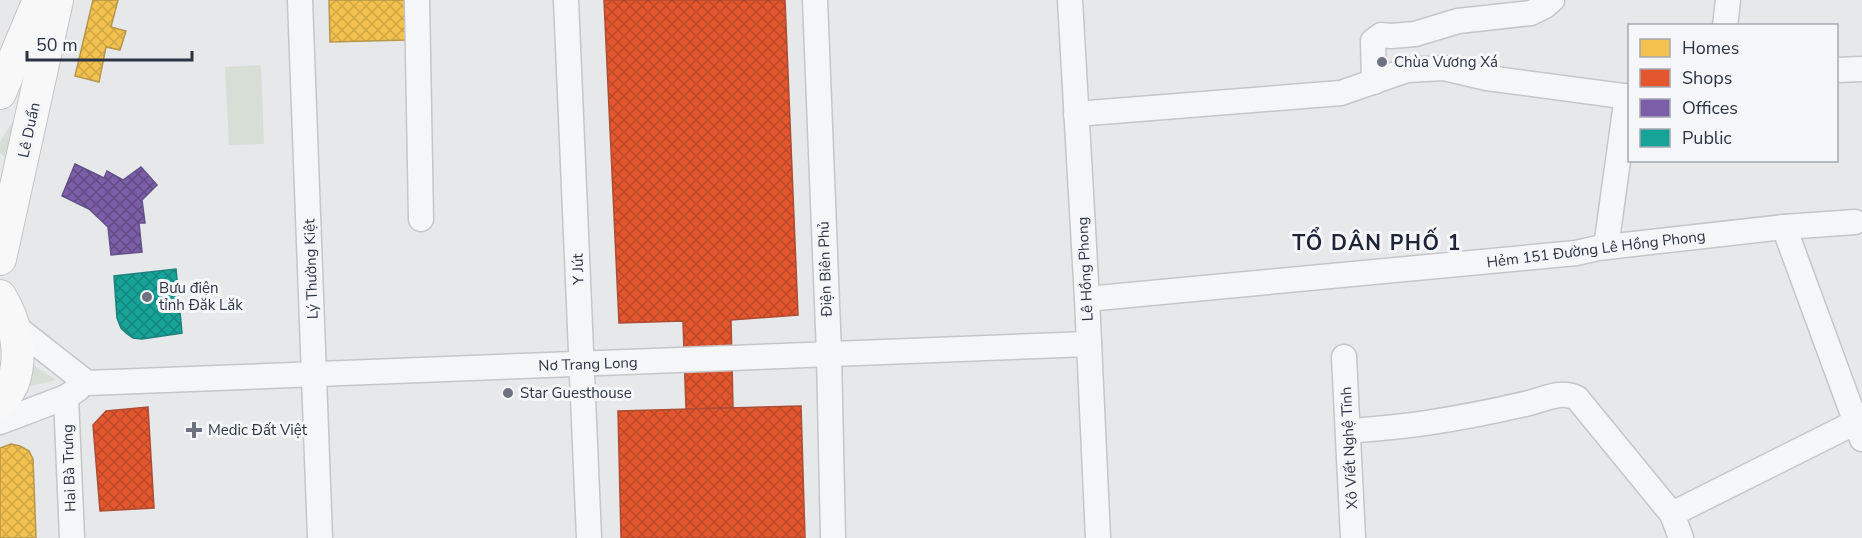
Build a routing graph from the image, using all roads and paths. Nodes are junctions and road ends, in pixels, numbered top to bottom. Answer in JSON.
{"nodes":[{"id":1,"x":39,"y":0,"type":"edge"},
{"id":2,"x":57,"y":0,"type":"edge"},
{"id":3,"x":300,"y":0,"type":"edge"},
{"id":4,"x":417,"y":0,"type":"edge"},
{"id":5,"x":566,"y":0,"type":"edge"},
{"id":6,"x":815,"y":0,"type":"edge"},
{"id":7,"x":1070,"y":0,"type":"edge"},
{"id":8,"x":1552,"y":0,"type":"edge"},
{"id":9,"x":1728,"y":0,"type":"edge"},
{"id":10,"x":1725,"y":24,"type":"edge"},
{"id":11,"x":1862,"y":69,"type":"edge"},
{"id":12,"x":1838,"y":70,"type":"edge"},
{"id":13,"x":1374,"y":82,"type":"junction"},
{"id":14,"x":0,"y":93,"type":"edge"},
{"id":15,"x":1628,"y":96,"type":"edge"},
{"id":16,"x":1076,"y":114,"type":"junction"},
{"id":17,"x":8,"y":179,"type":"edge"},
{"id":18,"x":422,"y":219,"type":"dead end"},
{"id":19,"x":1855,"y":222,"type":"dead end"},
{"id":20,"x":1784,"y":227,"type":"junction"},
{"id":21,"x":1606,"y":247,"type":"junction"},
{"id":22,"x":0,"y":259,"type":"edge"},
{"id":23,"x":0,"y":296,"type":"edge"},
{"id":24,"x":1087,"y":299,"type":"junction"},
{"id":25,"x":13,"y":325,"type":"junction"},
{"id":26,"x":1089,"y":344,"type":"junction"},
{"id":27,"x":829,"y":354,"type":"junction"},
{"id":28,"x":1344,"y":357,"type":"dead end"},
{"id":29,"x":582,"y":364,"type":"junction"},
{"id":30,"x":315,"y":374,"type":"junction"},
{"id":31,"x":87,"y":383,"type":"junction"},
{"id":32,"x":66,"y":397,"type":"junction"},
{"id":33,"x":0,"y":404,"type":"edge"},
{"id":34,"x":0,"y":422,"type":"edge"},
{"id":35,"x":1860,"y":426,"type":"edge"},
{"id":36,"x":1348,"y":431,"type":"junction"},
{"id":37,"x":1672,"y":514,"type":"junction"},
{"id":38,"x":72,"y":538,"type":"edge"},
{"id":39,"x":320,"y":538,"type":"edge"},
{"id":40,"x":589,"y":538,"type":"edge"},
{"id":41,"x":833,"y":538,"type":"edge"},
{"id":42,"x":1098,"y":538,"type":"edge"},
{"id":43,"x":1353,"y":538,"type":"edge"},
{"id":44,"x":1681,"y":538,"type":"edge"}],
"edges":[{"from":1,"to":14,"type":"main road"},
{"from":2,"to":17,"type":"main road","name":"Lê Duẩn"},
{"from":3,"to":30,"type":"street","name":"Lý Thường Kiệt"},
{"from":4,"to":18,"type":"street"},
{"from":5,"to":29,"type":"street","name":"Y Jút"},
{"from":6,"to":27,"type":"street","name":"Điện Biên Phủ"},
{"from":7,"to":16,"type":"street","name":"Lê Hồng Phong"},
{"from":8,"to":13,"type":"street"},
{"from":9,"to":10,"type":"street"},
{"from":11,"to":12,"type":"street"},
{"from":13,"to":15,"type":"street"},
{"from":13,"to":16,"type":"street"},
{"from":15,"to":21,"type":"street"},
{"from":16,"to":24,"type":"street","name":"Lê Hồng Phong"},
{"from":17,"to":22,"type":"main road","name":"Lê Duẩn"},
{"from":19,"to":20,"type":"street","name":"Hẻm 151 Đường Lê Hồng Phong"},
{"from":20,"to":21,"type":"street","name":"Hẻm 151 Đường Lê Hồng Phong"},
{"from":20,"to":35,"type":"street"},
{"from":21,"to":24,"type":"street","name":"Hẻm 151 Đường Lê Hồng Phong"},
{"from":23,"to":25,"type":"main road"},
{"from":24,"to":26,"type":"street","name":"Lê Hồng Phong"},
{"from":25,"to":31,"type":"street"},
{"from":25,"to":33,"type":"main road"},
{"from":26,"to":27,"type":"street","name":"Nơ Trang Long"},
{"from":26,"to":42,"type":"street","name":"Lê Hồng Phong"},
{"from":27,"to":29,"type":"street","name":"Nơ Trang Long"},
{"from":27,"to":41,"type":"street","name":"Điện Biên Phủ"},
{"from":28,"to":36,"type":"street","name":"Xô Viết Nghệ Tĩnh"},
{"from":29,"to":30,"type":"street","name":"Nơ Trang Long"},
{"from":29,"to":40,"type":"street","name":"Y Jút"},
{"from":30,"to":31,"type":"street","name":"Nơ Trang Long"},
{"from":30,"to":39,"type":"street","name":"Lý Thường Kiệt"},
{"from":31,"to":32,"type":"street"},
{"from":32,"to":34,"type":"street"},
{"from":32,"to":38,"type":"street","name":"Hai Bà Trưng"},
{"from":35,"to":37,"type":"street"},
{"from":36,"to":37,"type":"street"},
{"from":36,"to":43,"type":"street","name":"Xô Viết Nghệ Tĩnh"},
{"from":37,"to":44,"type":"street"}]}
